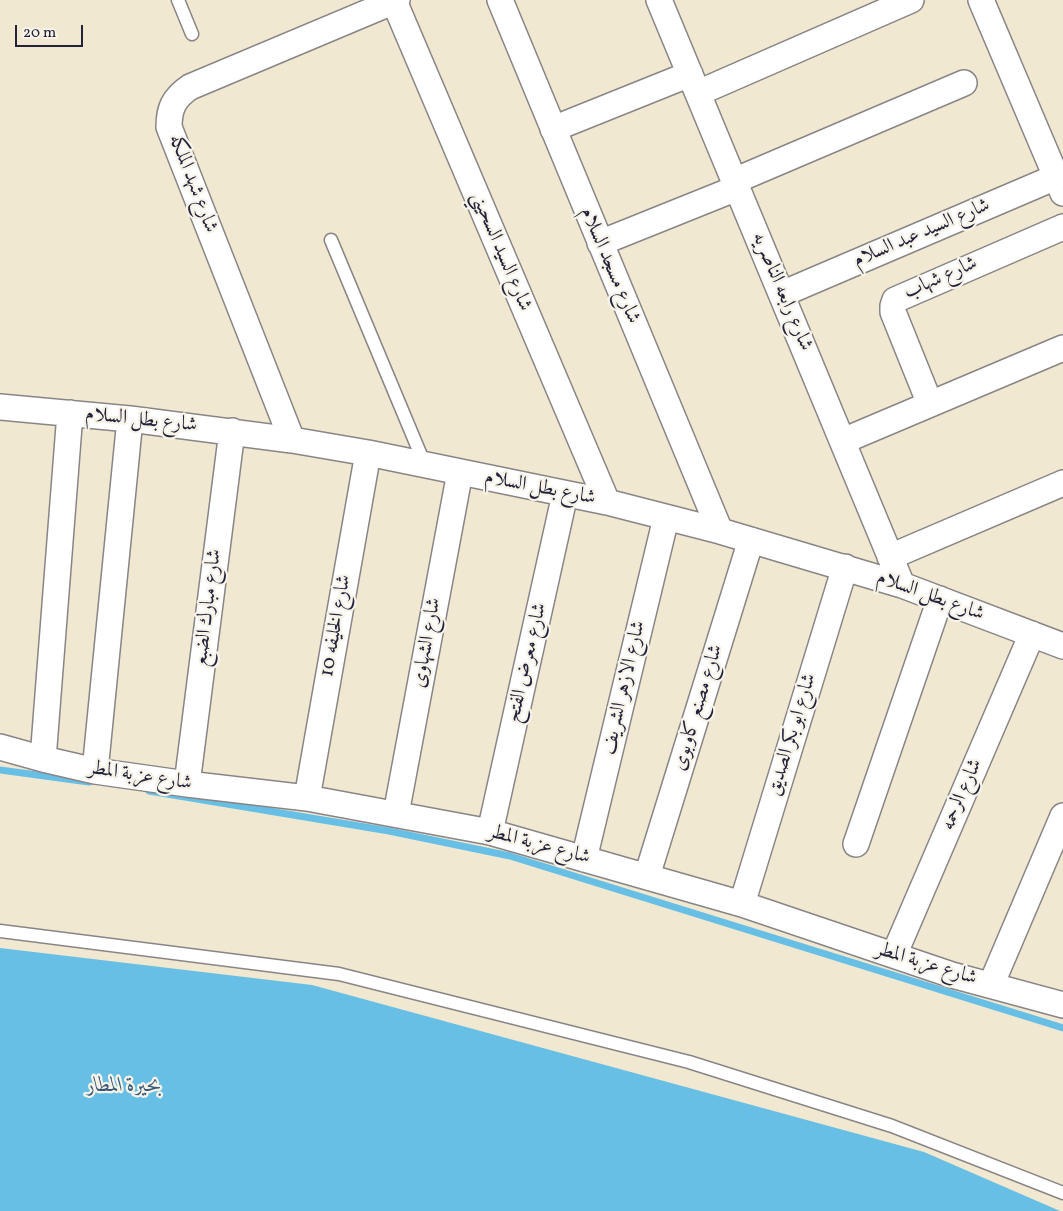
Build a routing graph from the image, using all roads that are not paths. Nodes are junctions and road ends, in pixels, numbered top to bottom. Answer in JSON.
{"nodes":[{"id":1,"x":178,"y":0,"type":"edge"},
{"id":2,"x":500,"y":0,"type":"edge"},
{"id":3,"x":660,"y":0,"type":"edge"},
{"id":4,"x":911,"y":0,"type":"edge"},
{"id":5,"x":981,"y":0,"type":"edge"},
{"id":6,"x":395,"y":1,"type":"edge"},
{"id":7,"x":192,"y":34,"type":"dead end"},
{"id":8,"x":964,"y":83,"type":"dead end"},
{"id":9,"x":694,"y":84,"type":"junction"},
{"id":10,"x":553,"y":129,"type":"junction"},
{"id":11,"x":1061,"y":182,"type":"edge"},
{"id":12,"x":736,"y":185,"type":"junction"},
{"id":13,"x":1063,"y":227,"type":"edge"},
{"id":14,"x":331,"y":240,"type":"dead end"},
{"id":15,"x":600,"y":243,"type":"junction"},
{"id":16,"x":782,"y":294,"type":"junction"},
{"id":17,"x":1063,"y":348,"type":"edge"},
{"id":18,"x":930,"y":404,"type":"junction"},
{"id":19,"x":0,"y":407,"type":"edge"},
{"id":20,"x":70,"y":413,"type":"junction"},
{"id":21,"x":130,"y":419,"type":"junction"},
{"id":22,"x":232,"y":431,"type":"junction"},
{"id":23,"x":292,"y":440,"type":"junction"},
{"id":24,"x":843,"y":441,"type":"junction"},
{"id":25,"x":368,"y":453,"type":"junction"},
{"id":26,"x":425,"y":465,"type":"junction"},
{"id":27,"x":460,"y":472,"type":"junction"},
{"id":28,"x":1063,"y":482,"type":"edge"},
{"id":29,"x":565,"y":494,"type":"junction"},
{"id":30,"x":607,"y":502,"type":"junction"},
{"id":31,"x":666,"y":518,"type":"junction"},
{"id":32,"x":720,"y":531,"type":"junction"},
{"id":33,"x":751,"y":540,"type":"junction"},
{"id":34,"x":890,"y":557,"type":"junction"},
{"id":35,"x":845,"y":567,"type":"junction"},
{"id":36,"x":902,"y":585,"type":"junction"},
{"id":37,"x":940,"y":599,"type":"junction"},
{"id":38,"x":1032,"y":634,"type":"junction"},
{"id":39,"x":1063,"y":646,"type":"edge"},
{"id":40,"x":0,"y":747,"type":"edge"},
{"id":41,"x":43,"y":759,"type":"junction"},
{"id":42,"x":95,"y":771,"type":"junction"},
{"id":43,"x":187,"y":784,"type":"junction"},
{"id":44,"x":307,"y":798,"type":"junction"},
{"id":45,"x":396,"y":814,"type":"junction"},
{"id":46,"x":1063,"y":816,"type":"edge"},
{"id":47,"x":490,"y":832,"type":"junction"},
{"id":48,"x":856,"y":844,"type":"dead end"},
{"id":49,"x":584,"y":859,"type":"junction"},
{"id":50,"x":648,"y":876,"type":"junction"},
{"id":51,"x":742,"y":904,"type":"junction"},
{"id":52,"x":0,"y":931,"type":"edge"},
{"id":53,"x":894,"y":955,"type":"junction"},
{"id":54,"x":991,"y":985,"type":"junction"},
{"id":55,"x":1063,"y":1006,"type":"edge"},
{"id":56,"x":1063,"y":1192,"type":"edge"}],
"edges":[{"from":1,"to":7,"type":"lane"},
{"from":2,"to":10,"type":"street","name":"شارع مسجد السلام"},
{"from":3,"to":9,"type":"street","name":"شارع رابعه الناصريه"},
{"from":4,"to":9,"type":"street"},
{"from":5,"to":11,"type":"street"},
{"from":6,"to":23,"type":"street","name":"شارع شهد الملكه"},
{"from":6,"to":30,"type":"street","name":"شارع السيد السحيني"},
{"from":8,"to":12,"type":"street"},
{"from":9,"to":10,"type":"street"},
{"from":9,"to":12,"type":"street","name":"شارع رابعه الناصريه"},
{"from":10,"to":15,"type":"street","name":"شارع مسجد السلام"},
{"from":11,"to":16,"type":"street","name":"شارع السيد عبد السلام"},
{"from":12,"to":15,"type":"street"},
{"from":12,"to":16,"type":"street","name":"شارع رابعه الناصريه"},
{"from":13,"to":18,"type":"street","name":"شارع شهاب"},
{"from":14,"to":26,"type":"lane"},
{"from":15,"to":32,"type":"street","name":"شارع مسجد السلام"},
{"from":16,"to":24,"type":"street","name":"شارع رابعه الناصريه"},
{"from":17,"to":18,"type":"street"},
{"from":18,"to":24,"type":"street"},
{"from":19,"to":20,"type":"street","name":"شارع بطل السلام"},
{"from":20,"to":21,"type":"street","name":"شارع بطل السلام"},
{"from":20,"to":41,"type":"street"},
{"from":21,"to":22,"type":"street","name":"شارع بطل السلام"},
{"from":21,"to":42,"type":"street"},
{"from":22,"to":23,"type":"street","name":"شارع بطل السلام"},
{"from":22,"to":43,"type":"street","name":"شارع مبارك الضبع"},
{"from":23,"to":25,"type":"street","name":"شارع بطل السلام"},
{"from":24,"to":34,"type":"street","name":"شارع رابعه الناصريه"},
{"from":25,"to":26,"type":"street","name":"شارع بطل السلام"},
{"from":25,"to":44,"type":"street","name":"شارع الخليفه 10"},
{"from":26,"to":27,"type":"street","name":"شارع بطل السلام"},
{"from":27,"to":29,"type":"street","name":"شارع بطل السلام"},
{"from":27,"to":45,"type":"street","name":"شارع الشهاوى"},
{"from":28,"to":34,"type":"street"},
{"from":29,"to":30,"type":"street","name":"شارع بطل السلام"},
{"from":29,"to":47,"type":"street","name":"شارع معرض الفتح"},
{"from":30,"to":31,"type":"street","name":"شارع بطل السلام"},
{"from":31,"to":32,"type":"street","name":"شارع بطل السلام"},
{"from":31,"to":49,"type":"street","name":"شارع الازهر الشريف"},
{"from":32,"to":33,"type":"street","name":"شارع بطل السلام"},
{"from":33,"to":35,"type":"street","name":"شارع بطل السلام"},
{"from":33,"to":50,"type":"street","name":"شارع مصنع كاوبوى"},
{"from":34,"to":36,"type":"street","name":"شارع رابعه الناصريه"},
{"from":35,"to":36,"type":"street","name":"شارع بطل السلام"},
{"from":35,"to":51,"type":"street","name":"شارع ابو بكر الصديق"},
{"from":36,"to":37,"type":"street","name":"شارع بطل السلام"},
{"from":37,"to":38,"type":"street","name":"شارع بطل السلام"},
{"from":37,"to":48,"type":"street"},
{"from":38,"to":39,"type":"street","name":"شارع بطل السلام"},
{"from":38,"to":53,"type":"street","name":"شارع الرحمه"},
{"from":40,"to":41,"type":"street","name":"شارع عزبة المطر"},
{"from":41,"to":42,"type":"street","name":"شارع عزبة المطر"},
{"from":42,"to":43,"type":"street","name":"شارع عزبة المطر"},
{"from":43,"to":44,"type":"street","name":"شارع عزبة المطر"},
{"from":44,"to":45,"type":"street","name":"شارع عزبة المطر"},
{"from":45,"to":47,"type":"street","name":"شارع عزبة المطر"},
{"from":46,"to":54,"type":"street"},
{"from":47,"to":49,"type":"street","name":"شارع عزبة المطر"},
{"from":49,"to":50,"type":"street","name":"شارع عزبة المطر"},
{"from":50,"to":51,"type":"street","name":"شارع عزبة المطر"},
{"from":51,"to":53,"type":"street","name":"شارع عزبة المطر"},
{"from":52,"to":56,"type":"lane"},
{"from":53,"to":54,"type":"street","name":"شارع عزبة المطر"},
{"from":54,"to":55,"type":"street","name":"شارع عزبة المطر"}]}
